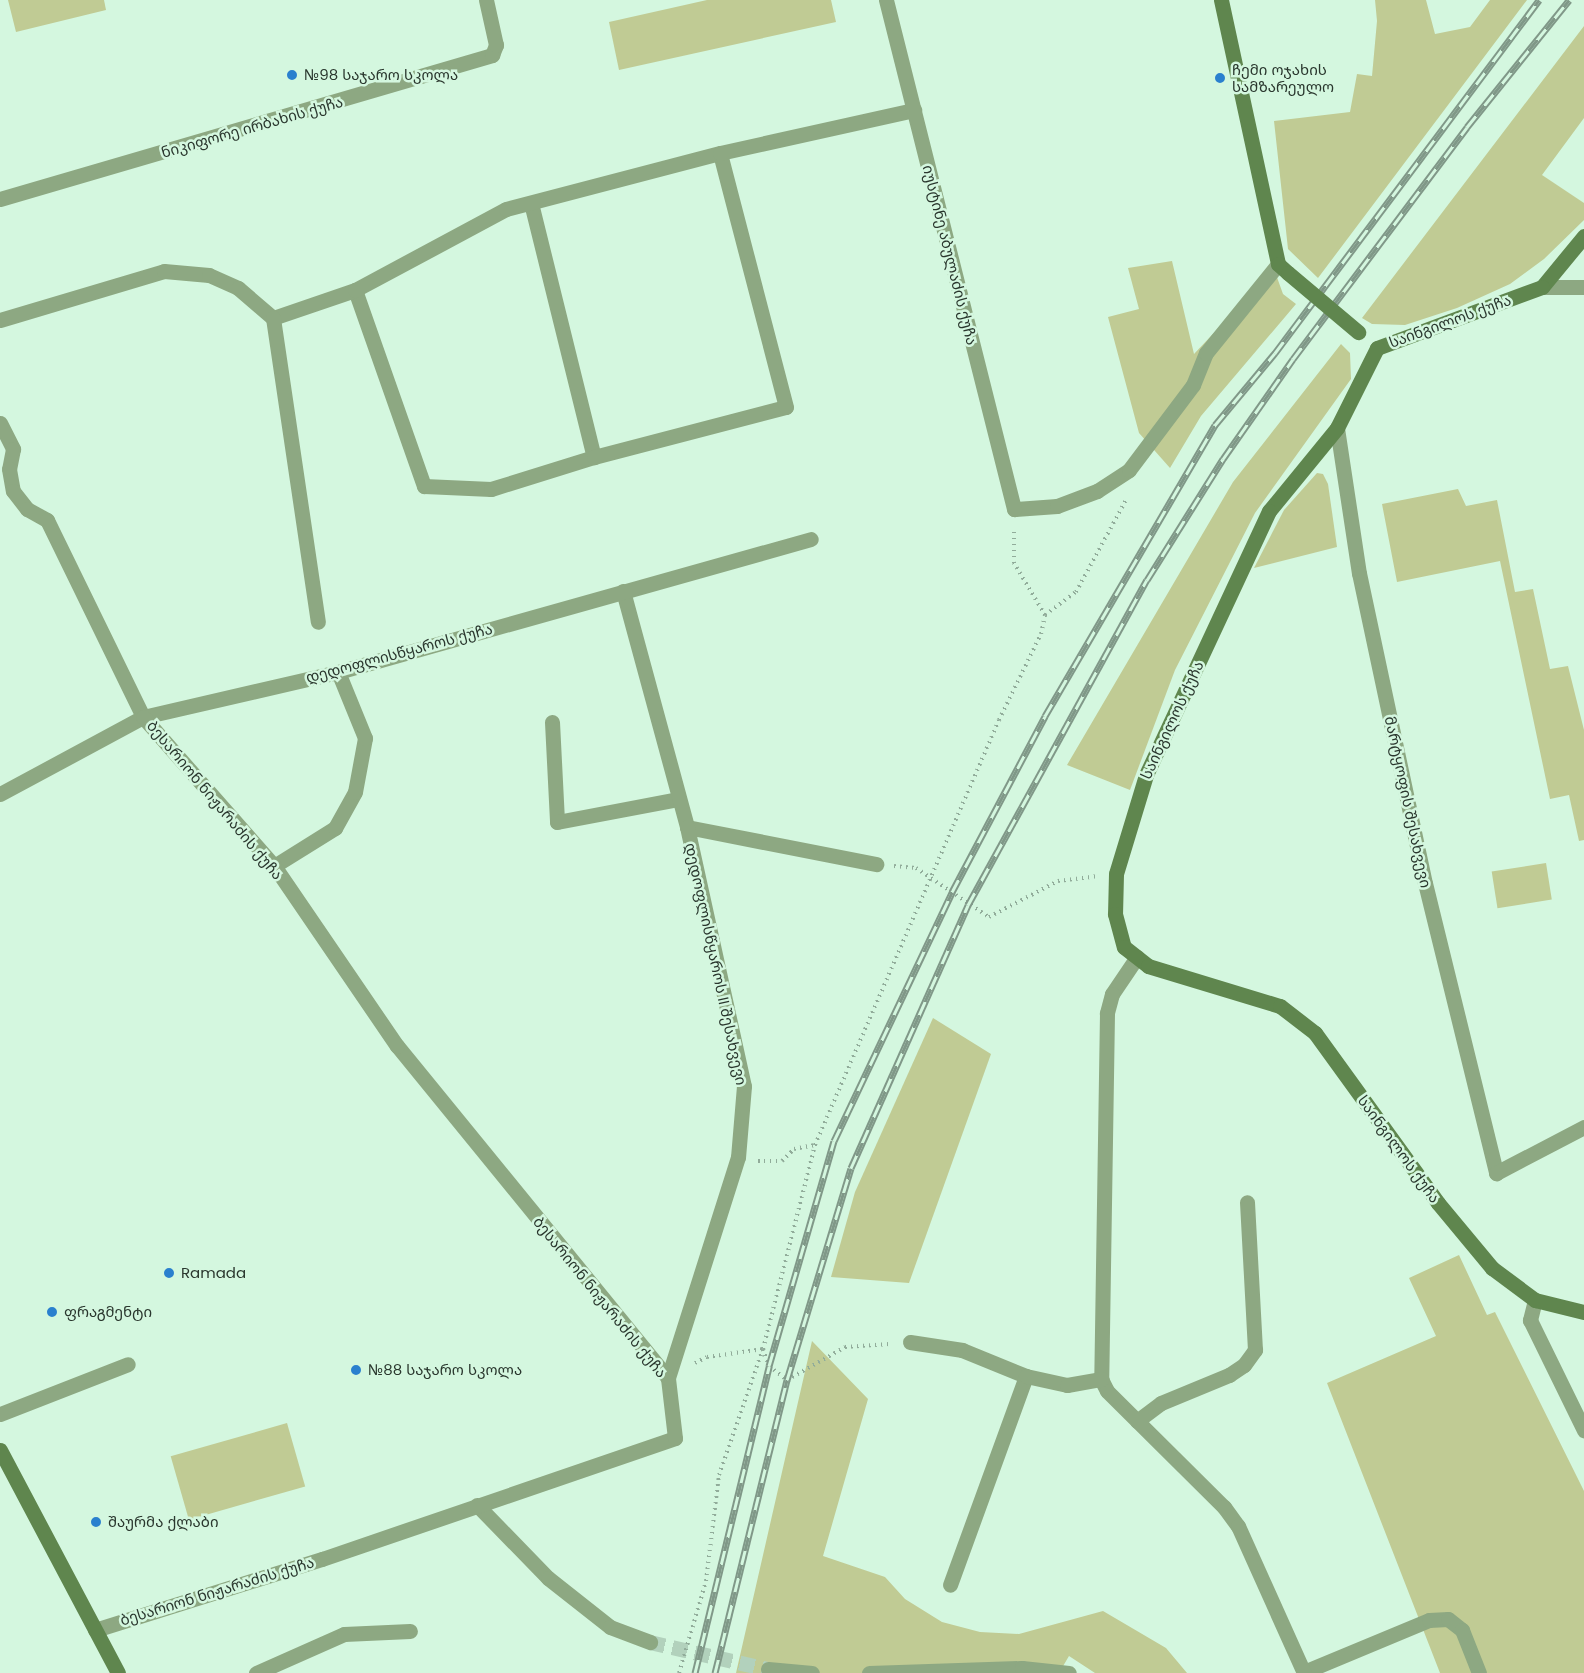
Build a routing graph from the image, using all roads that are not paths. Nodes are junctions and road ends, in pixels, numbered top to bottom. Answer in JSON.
{"nodes":[{"id":1,"x":486,"y":0,"type":"edge"},
{"id":2,"x":886,"y":0,"type":"edge"},
{"id":3,"x":1221,"y":0,"type":"edge"},
{"id":4,"x":914,"y":110,"type":"junction"},
{"id":5,"x":720,"y":153,"type":"junction"},
{"id":6,"x":0,"y":199,"type":"edge"},
{"id":7,"x":531,"y":203,"type":"junction"},
{"id":8,"x":1584,"y":236,"type":"edge"},
{"id":9,"x":1283,"y":269,"type":"junction"},
{"id":10,"x":1542,"y":287,"type":"junction"},
{"id":11,"x":1584,"y":287,"type":"edge"},
{"id":12,"x":355,"y":290,"type":"junction"},
{"id":13,"x":273,"y":318,"type":"junction"},
{"id":14,"x":0,"y":320,"type":"edge"},
{"id":15,"x":1377,"y":348,"type":"junction"},
{"id":16,"x":0,"y":423,"type":"edge"},
{"id":17,"x":1337,"y":428,"type":"junction"},
{"id":18,"x":594,"y":456,"type":"junction"},
{"id":19,"x":811,"y":539,"type":"dead end"},
{"id":20,"x":623,"y":591,"type":"junction"},
{"id":21,"x":318,"y":622,"type":"dead end"},
{"id":22,"x":338,"y":672,"type":"junction"},
{"id":23,"x":143,"y":717,"type":"junction"},
{"id":24,"x":552,"y":722,"type":"dead end"},
{"id":25,"x":0,"y":794,"type":"edge"},
{"id":26,"x":679,"y":799,"type":"junction"},
{"id":27,"x":687,"y":827,"type":"junction"},
{"id":28,"x":876,"y":864,"type":"road end"},
{"id":29,"x":273,"y":866,"type":"junction"},
{"id":30,"x":1137,"y":957,"type":"junction"},
{"id":31,"x":1584,"y":1127,"type":"edge"},
{"id":32,"x":1247,"y":1202,"type":"dead end"},
{"id":33,"x":1535,"y":1300,"type":"junction"},
{"id":34,"x":1584,"y":1312,"type":"edge"},
{"id":35,"x":910,"y":1342,"type":"road end"},
{"id":36,"x":128,"y":1364,"type":"dead end"},
{"id":37,"x":1026,"y":1376,"type":"junction"},
{"id":38,"x":668,"y":1378,"type":"junction"},
{"id":39,"x":1101,"y":1379,"type":"junction"},
{"id":40,"x":0,"y":1414,"type":"edge"},
{"id":41,"x":1137,"y":1421,"type":"junction"},
{"id":42,"x":1584,"y":1430,"type":"edge"},
{"id":43,"x":0,"y":1450,"type":"edge"},
{"id":44,"x":477,"y":1505,"type":"junction"},
{"id":45,"x":950,"y":1585,"type":"dead end"},
{"id":46,"x":95,"y":1629,"type":"junction"},
{"id":47,"x":410,"y":1632,"type":"dead end"},
{"id":48,"x":650,"y":1642,"type":"tunnel mouth"},
{"id":49,"x":768,"y":1669,"type":"dead end"},
{"id":50,"x":792,"y":1672,"type":"edge"},
{"id":51,"x":1304,"y":1672,"type":"edge"},
{"id":52,"x":118,"y":1673,"type":"edge"},
{"id":53,"x":256,"y":1673,"type":"edge"},
{"id":54,"x":812,"y":1673,"type":"edge"},
{"id":55,"x":869,"y":1673,"type":"edge"},
{"id":56,"x":1069,"y":1673,"type":"edge"},
{"id":57,"x":1479,"y":1673,"type":"edge"}],
"edges":[{"from":1,"to":6,"type":"street","name":"ნიკიფორე ირბახის ქუჩა"},
{"from":2,"to":4,"type":"street","name":"იუსტინე აბულაძის ქუჩა"},
{"from":3,"to":9,"type":"street"},
{"from":4,"to":5,"type":"street"},
{"from":4,"to":9,"type":"street","name":"იუსტინე აბულაძის ქუჩა"},
{"from":5,"to":7,"type":"street"},
{"from":5,"to":18,"type":"street"},
{"from":7,"to":12,"type":"street"},
{"from":7,"to":18,"type":"street"},
{"from":8,"to":10,"type":"street"},
{"from":9,"to":15,"type":"street","bridge":true},
{"from":10,"to":11,"type":"street"},
{"from":10,"to":15,"type":"street","name":"საინგილოს ქუჩა"},
{"from":12,"to":13,"type":"street"},
{"from":12,"to":18,"type":"street"},
{"from":13,"to":14,"type":"street"},
{"from":13,"to":21,"type":"street"},
{"from":15,"to":17,"type":"street","name":"საინგილოს ქუჩა"},
{"from":16,"to":23,"type":"street","name":"ბესარიონ ნიჟარაძის ქუჩა"},
{"from":17,"to":30,"type":"street","name":"საინგილოს ქუჩა"},
{"from":17,"to":31,"type":"street","name":"მარტყოფის შესახვევი"},
{"from":19,"to":20,"type":"street","name":"დედოფლისწყაროს ქუჩა"},
{"from":20,"to":22,"type":"street","name":"დედოფლისწყაროს ქუჩა"},
{"from":20,"to":26,"type":"street","name":"დედოფლისწყაროს II შესახვევი"},
{"from":22,"to":23,"type":"street","name":"დედოფლისწყაროს ქუჩა"},
{"from":22,"to":29,"type":"street"},
{"from":23,"to":25,"type":"street","name":"დედოფლისწყაროს ქუჩა"},
{"from":23,"to":29,"type":"street","name":"ბესარიონ ნიჟარაძის ქუჩა"},
{"from":24,"to":26,"type":"street"},
{"from":26,"to":27,"type":"street","name":"დედოფლისწყაროს II შესახვევი"},
{"from":27,"to":28,"type":"street","name":"დედოფლისწყაროს II შესახვევი"},
{"from":27,"to":38,"type":"street","name":"დედოფლისწყაროს II შესახვევი"},
{"from":29,"to":38,"type":"street","name":"ბესარიონ ნიჟარაძის ქუჩა"},
{"from":30,"to":33,"type":"street","name":"საინგილოს ქუჩა"},
{"from":30,"to":39,"type":"street"},
{"from":32,"to":41,"type":"street"},
{"from":33,"to":34,"type":"street","name":"საინგილოს ქუჩა"},
{"from":33,"to":42,"type":"street"},
{"from":35,"to":37,"type":"street"},
{"from":36,"to":40,"type":"street"},
{"from":37,"to":39,"type":"street"},
{"from":37,"to":45,"type":"street"},
{"from":38,"to":44,"type":"street","name":"ბესარიონ ნიჟარაძის ქუჩა"},
{"from":39,"to":41,"type":"street"},
{"from":41,"to":51,"type":"street"},
{"from":43,"to":46,"type":"street"},
{"from":44,"to":46,"type":"street","name":"ბესარიონ ნიჟარაძის ქუჩა"},
{"from":44,"to":48,"type":"street"},
{"from":46,"to":52,"type":"street"},
{"from":47,"to":53,"type":"street"},
{"from":49,"to":50,"type":"street"},
{"from":50,"to":54,"type":"street"},
{"from":51,"to":57,"type":"street"},
{"from":55,"to":56,"type":"street"}]}
